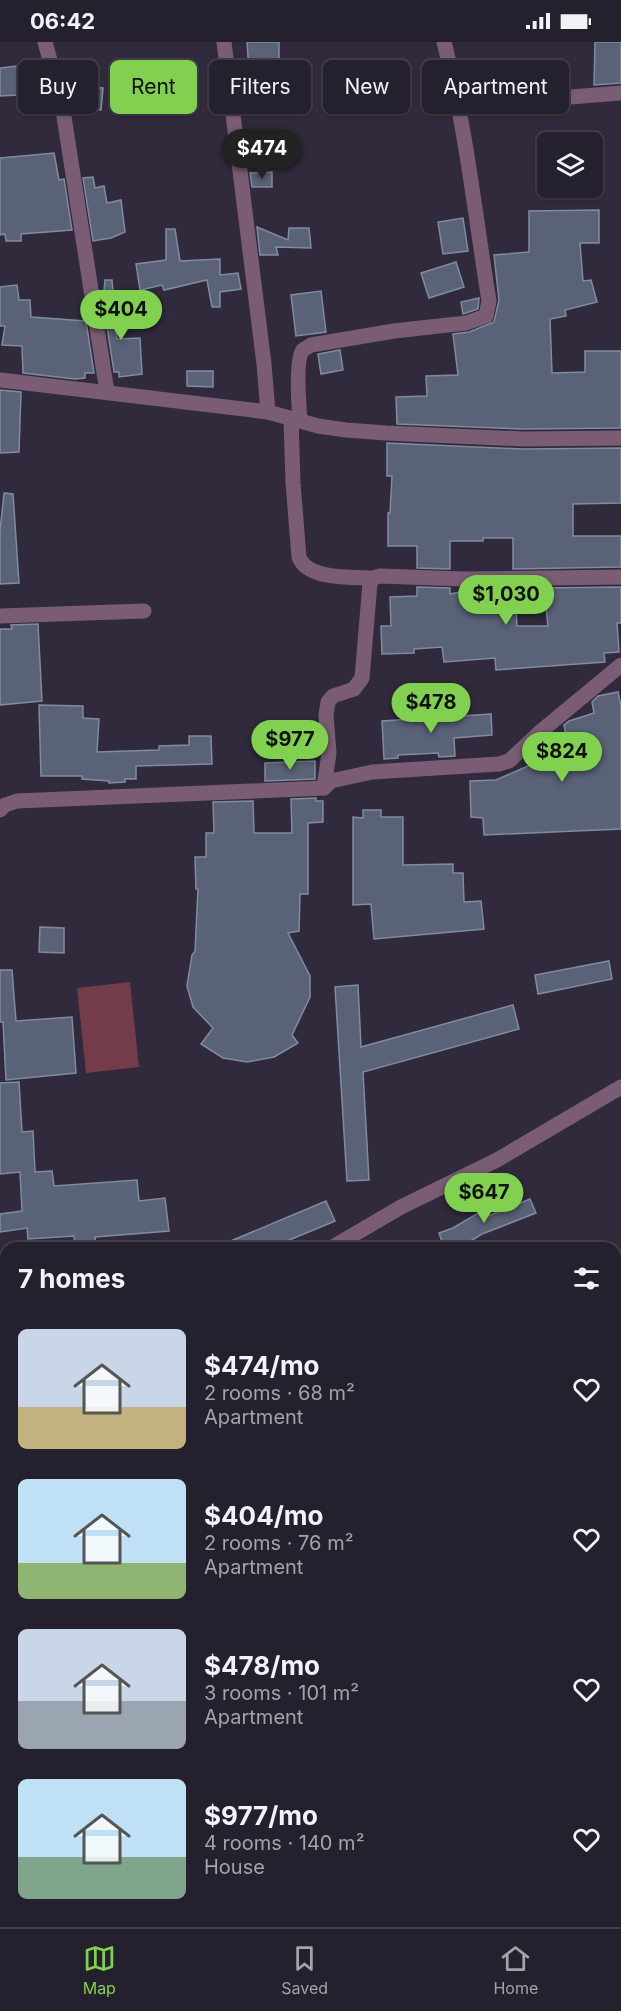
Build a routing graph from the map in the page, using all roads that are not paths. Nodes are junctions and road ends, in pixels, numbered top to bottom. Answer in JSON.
{"nodes":[{"id":1,"x":45,"y":42,"type":"edge"},
{"id":2,"x":224,"y":42,"type":"edge"},
{"id":3,"x":444,"y":42,"type":"edge"},
{"id":4,"x":448,"y":60,"type":"edge"},
{"id":5,"x":621,"y":93,"type":"edge"},
{"id":6,"x":569,"y":97,"type":"edge"},
{"id":7,"x":459,"y":114,"type":"edge"},
{"id":8,"x":0,"y":380,"type":"edge"},
{"id":9,"x":107,"y":392,"type":"junction"},
{"id":10,"x":268,"y":412,"type":"junction"},
{"id":11,"x":296,"y":420,"type":"junction"},
{"id":12,"x":621,"y":438,"type":"edge"},
{"id":13,"x":621,"y":577,"type":"edge"},
{"id":14,"x":373,"y":578,"type":"junction"},
{"id":15,"x":144,"y":611,"type":"dead end"},
{"id":16,"x":0,"y":616,"type":"edge"},
{"id":17,"x":621,"y":665,"type":"edge"},
{"id":18,"x":324,"y":788,"type":"junction"},
{"id":19,"x":0,"y":810,"type":"edge"},
{"id":20,"x":621,"y":1087,"type":"edge"},
{"id":21,"x":341,"y":1242,"type":"edge"}],
"edges":[{"from":1,"to":9,"type":"street"},
{"from":2,"to":10,"type":"street"},
{"from":3,"to":4,"type":"street"},
{"from":5,"to":6,"type":"street"},
{"from":7,"to":11,"type":"street"},
{"from":8,"to":9,"type":"street"},
{"from":9,"to":10,"type":"street"},
{"from":10,"to":11,"type":"street"},
{"from":11,"to":12,"type":"street"},
{"from":11,"to":14,"type":"street"},
{"from":13,"to":14,"type":"street"},
{"from":14,"to":18,"type":"street"},
{"from":15,"to":16,"type":"street"},
{"from":17,"to":18,"type":"street"},
{"from":18,"to":19,"type":"street"},
{"from":20,"to":21,"type":"street"}]}
